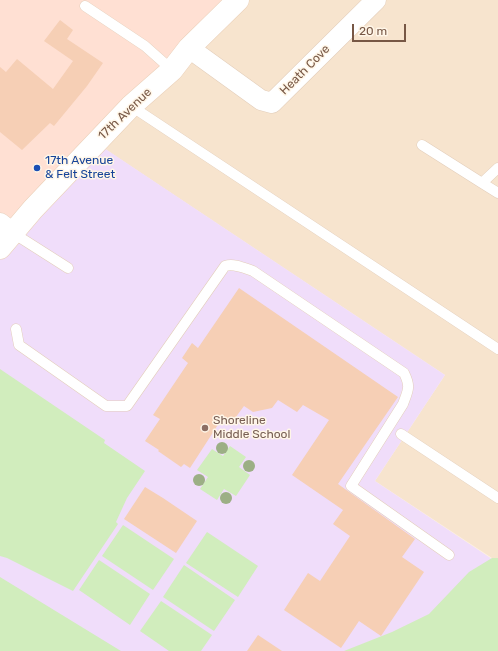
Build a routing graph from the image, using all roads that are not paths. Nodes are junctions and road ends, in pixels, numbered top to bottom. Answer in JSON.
{"nodes":[{"id":1,"x":238,"y":0,"type":"edge"},
{"id":2,"x":376,"y":0,"type":"edge"},
{"id":3,"x":85,"y":6,"type":"dead end"},
{"id":4,"x":189,"y":48,"type":"junction"},
{"id":5,"x":172,"y":70,"type":"junction"},
{"id":6,"x":130,"y":106,"type":"junction"},
{"id":7,"x":422,"y":145,"type":"dead end"},
{"id":8,"x":498,"y":168,"type":"edge"},
{"id":9,"x":482,"y":183,"type":"junction"},
{"id":10,"x":498,"y":194,"type":"edge"},
{"id":11,"x":4,"y":235,"type":"edge"},
{"id":12,"x":68,"y":268,"type":"dead end"},
{"id":13,"x":16,"y":329,"type":"dead end"},
{"id":14,"x":498,"y":349,"type":"edge"},
{"id":15,"x":401,"y":434,"type":"dead end"},
{"id":16,"x":498,"y":498,"type":"edge"},
{"id":17,"x":449,"y":555,"type":"dead end"}],
"edges":[{"from":1,"to":4,"type":"main road","name":"17th Avenue"},
{"from":2,"to":4,"type":"street","name":"Heath Cove"},
{"from":3,"to":5,"type":"lane"},
{"from":4,"to":5,"type":"main road","name":"17th Avenue"},
{"from":5,"to":6,"type":"main road","name":"17th Avenue"},
{"from":6,"to":11,"type":"main road","name":"17th Avenue"},
{"from":6,"to":14,"type":"lane"},
{"from":7,"to":9,"type":"lane"},
{"from":8,"to":9,"type":"lane"},
{"from":9,"to":10,"type":"lane"},
{"from":11,"to":12,"type":"lane"},
{"from":13,"to":17,"type":"lane"},
{"from":15,"to":16,"type":"lane"}]}
